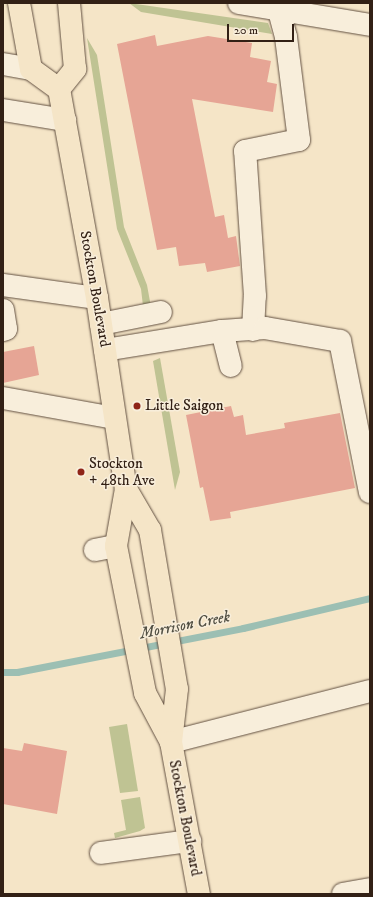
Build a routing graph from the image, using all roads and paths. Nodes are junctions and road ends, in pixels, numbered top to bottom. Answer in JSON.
{"nodes":[{"id":1,"x":19,"y":3,"type":"edge"},
{"id":2,"x":70,"y":3,"type":"edge"},
{"id":3,"x":239,"y":3,"type":"edge"},
{"id":4,"x":279,"y":10,"type":"junction"},
{"id":5,"x":370,"y":25,"type":"edge"},
{"id":6,"x":3,"y":64,"type":"edge"},
{"id":7,"x":31,"y":69,"type":"junction"},
{"id":8,"x":59,"y":89,"type":"junction"},
{"id":9,"x":3,"y":110,"type":"edge"},
{"id":10,"x":65,"y":120,"type":"junction"},
{"id":11,"x":3,"y":284,"type":"edge"},
{"id":12,"x":97,"y":298,"type":"junction"},
{"id":13,"x":3,"y":310,"type":"edge"},
{"id":14,"x":161,"y":312,"type":"dead end"},
{"id":15,"x":101,"y":324,"type":"junction"},
{"id":16,"x":3,"y":330,"type":"edge"},
{"id":17,"x":253,"y":330,"type":"junction"},
{"id":18,"x":222,"y":331,"type":"junction"},
{"id":19,"x":105,"y":350,"type":"junction"},
{"id":20,"x":231,"y":366,"type":"dead end"},
{"id":21,"x":3,"y":398,"type":"edge"},
{"id":22,"x":114,"y":418,"type":"junction"},
{"id":23,"x":126,"y":489,"type":"junction"},
{"id":24,"x":370,"y":492,"type":"edge"},
{"id":25,"x":370,"y":691,"type":"edge"},
{"id":26,"x":171,"y":742,"type":"junction"},
{"id":27,"x":190,"y":841,"type":"junction"},
{"id":28,"x":101,"y":853,"type":"dead end"},
{"id":29,"x":370,"y":889,"type":"edge"},
{"id":30,"x":199,"y":894,"type":"edge"},
{"id":31,"x":343,"y":894,"type":"edge"}],
"edges":[{"from":1,"to":7,"type":"main road"},
{"from":2,"to":8,"type":"main road"},
{"from":3,"to":4,"type":"street"},
{"from":4,"to":5,"type":"street"},
{"from":4,"to":17,"type":"street"},
{"from":6,"to":7,"type":"street"},
{"from":7,"to":8,"type":"main road"},
{"from":8,"to":10,"type":"main road","name":"Stockton Boulevard"},
{"from":9,"to":10,"type":"street"},
{"from":10,"to":12,"type":"main road","name":"Stockton Boulevard"},
{"from":11,"to":12,"type":"street"},
{"from":12,"to":15,"type":"main road","name":"Stockton Boulevard"},
{"from":13,"to":16,"type":"street"},
{"from":14,"to":15,"type":"street"},
{"from":15,"to":19,"type":"main road","name":"Stockton Boulevard"},
{"from":17,"to":18,"type":"street"},
{"from":17,"to":24,"type":"street"},
{"from":18,"to":19,"type":"street"},
{"from":18,"to":20,"type":"street"},
{"from":19,"to":22,"type":"main road","name":"Stockton Boulevard"},
{"from":21,"to":22,"type":"street"},
{"from":22,"to":23,"type":"main road","name":"Stockton Boulevard"},
{"from":23,"to":26,"type":"main road","name":"Stockton Boulevard"},
{"from":23,"to":26,"type":"main road","name":"Stockton Boulevard"},
{"from":25,"to":26,"type":"street"},
{"from":26,"to":27,"type":"main road","name":"Stockton Boulevard"},
{"from":27,"to":28,"type":"street"},
{"from":27,"to":30,"type":"main road","name":"Stockton Boulevard"},
{"from":29,"to":31,"type":"street"}]}
